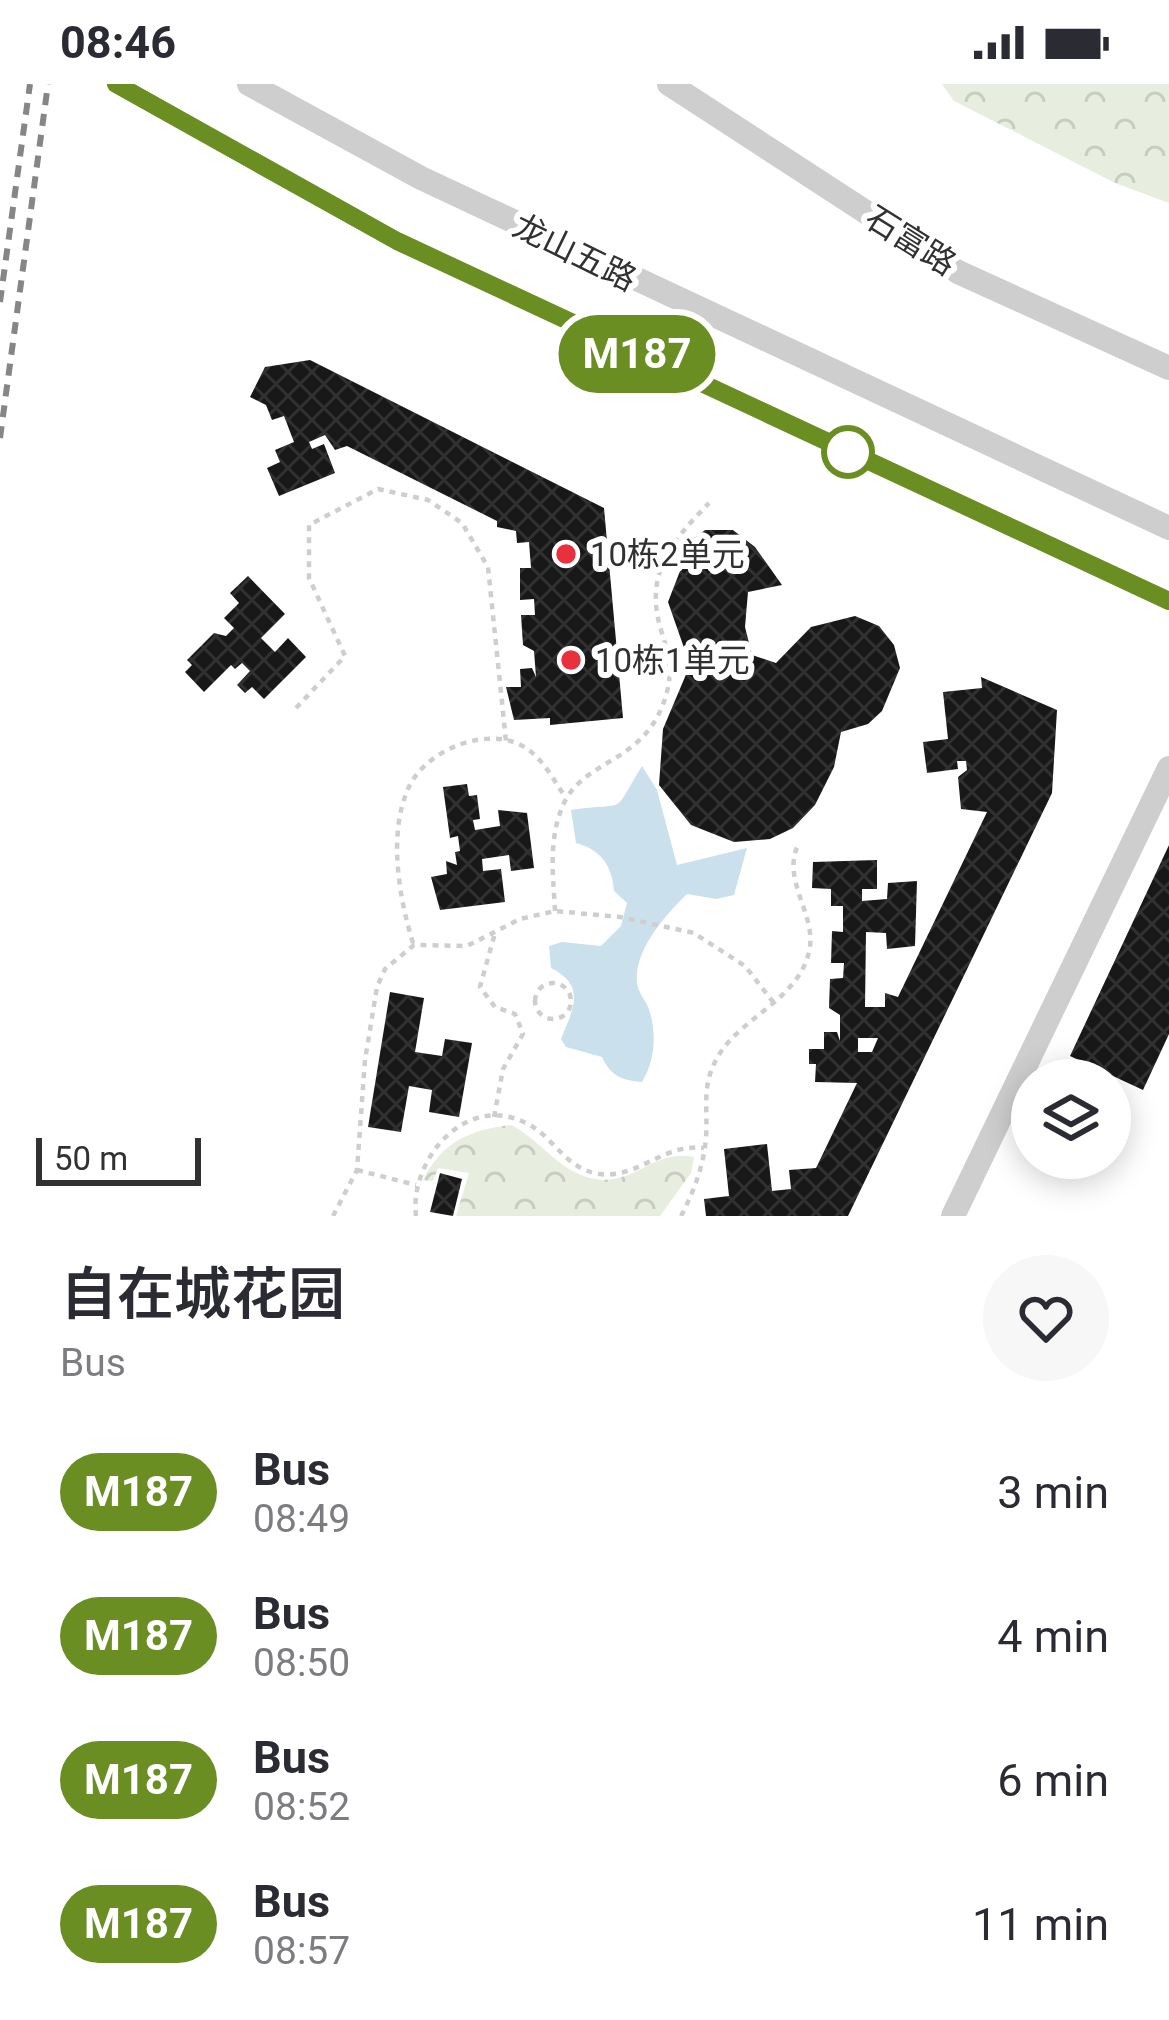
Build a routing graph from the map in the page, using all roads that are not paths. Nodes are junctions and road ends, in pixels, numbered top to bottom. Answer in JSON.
{"nodes":[{"id":1,"x":116,"y":84,"type":"edge"},
{"id":2,"x":249,"y":84,"type":"edge"},
{"id":3,"x":669,"y":84,"type":"edge"},
{"id":4,"x":1169,"y":368,"type":"edge"},
{"id":5,"x":1169,"y":528,"type":"edge"},
{"id":6,"x":1169,"y":601,"type":"edge"},
{"id":7,"x":1169,"y":768,"type":"edge"},
{"id":8,"x":953,"y":1216,"type":"edge"}],
"edges":[{"from":1,"to":6,"type":"street","name":"龙山五路"},
{"from":2,"to":5,"type":"street","name":"龙山五路"},
{"from":3,"to":4,"type":"street","name":"石富路"},
{"from":7,"to":8,"type":"street"}]}
